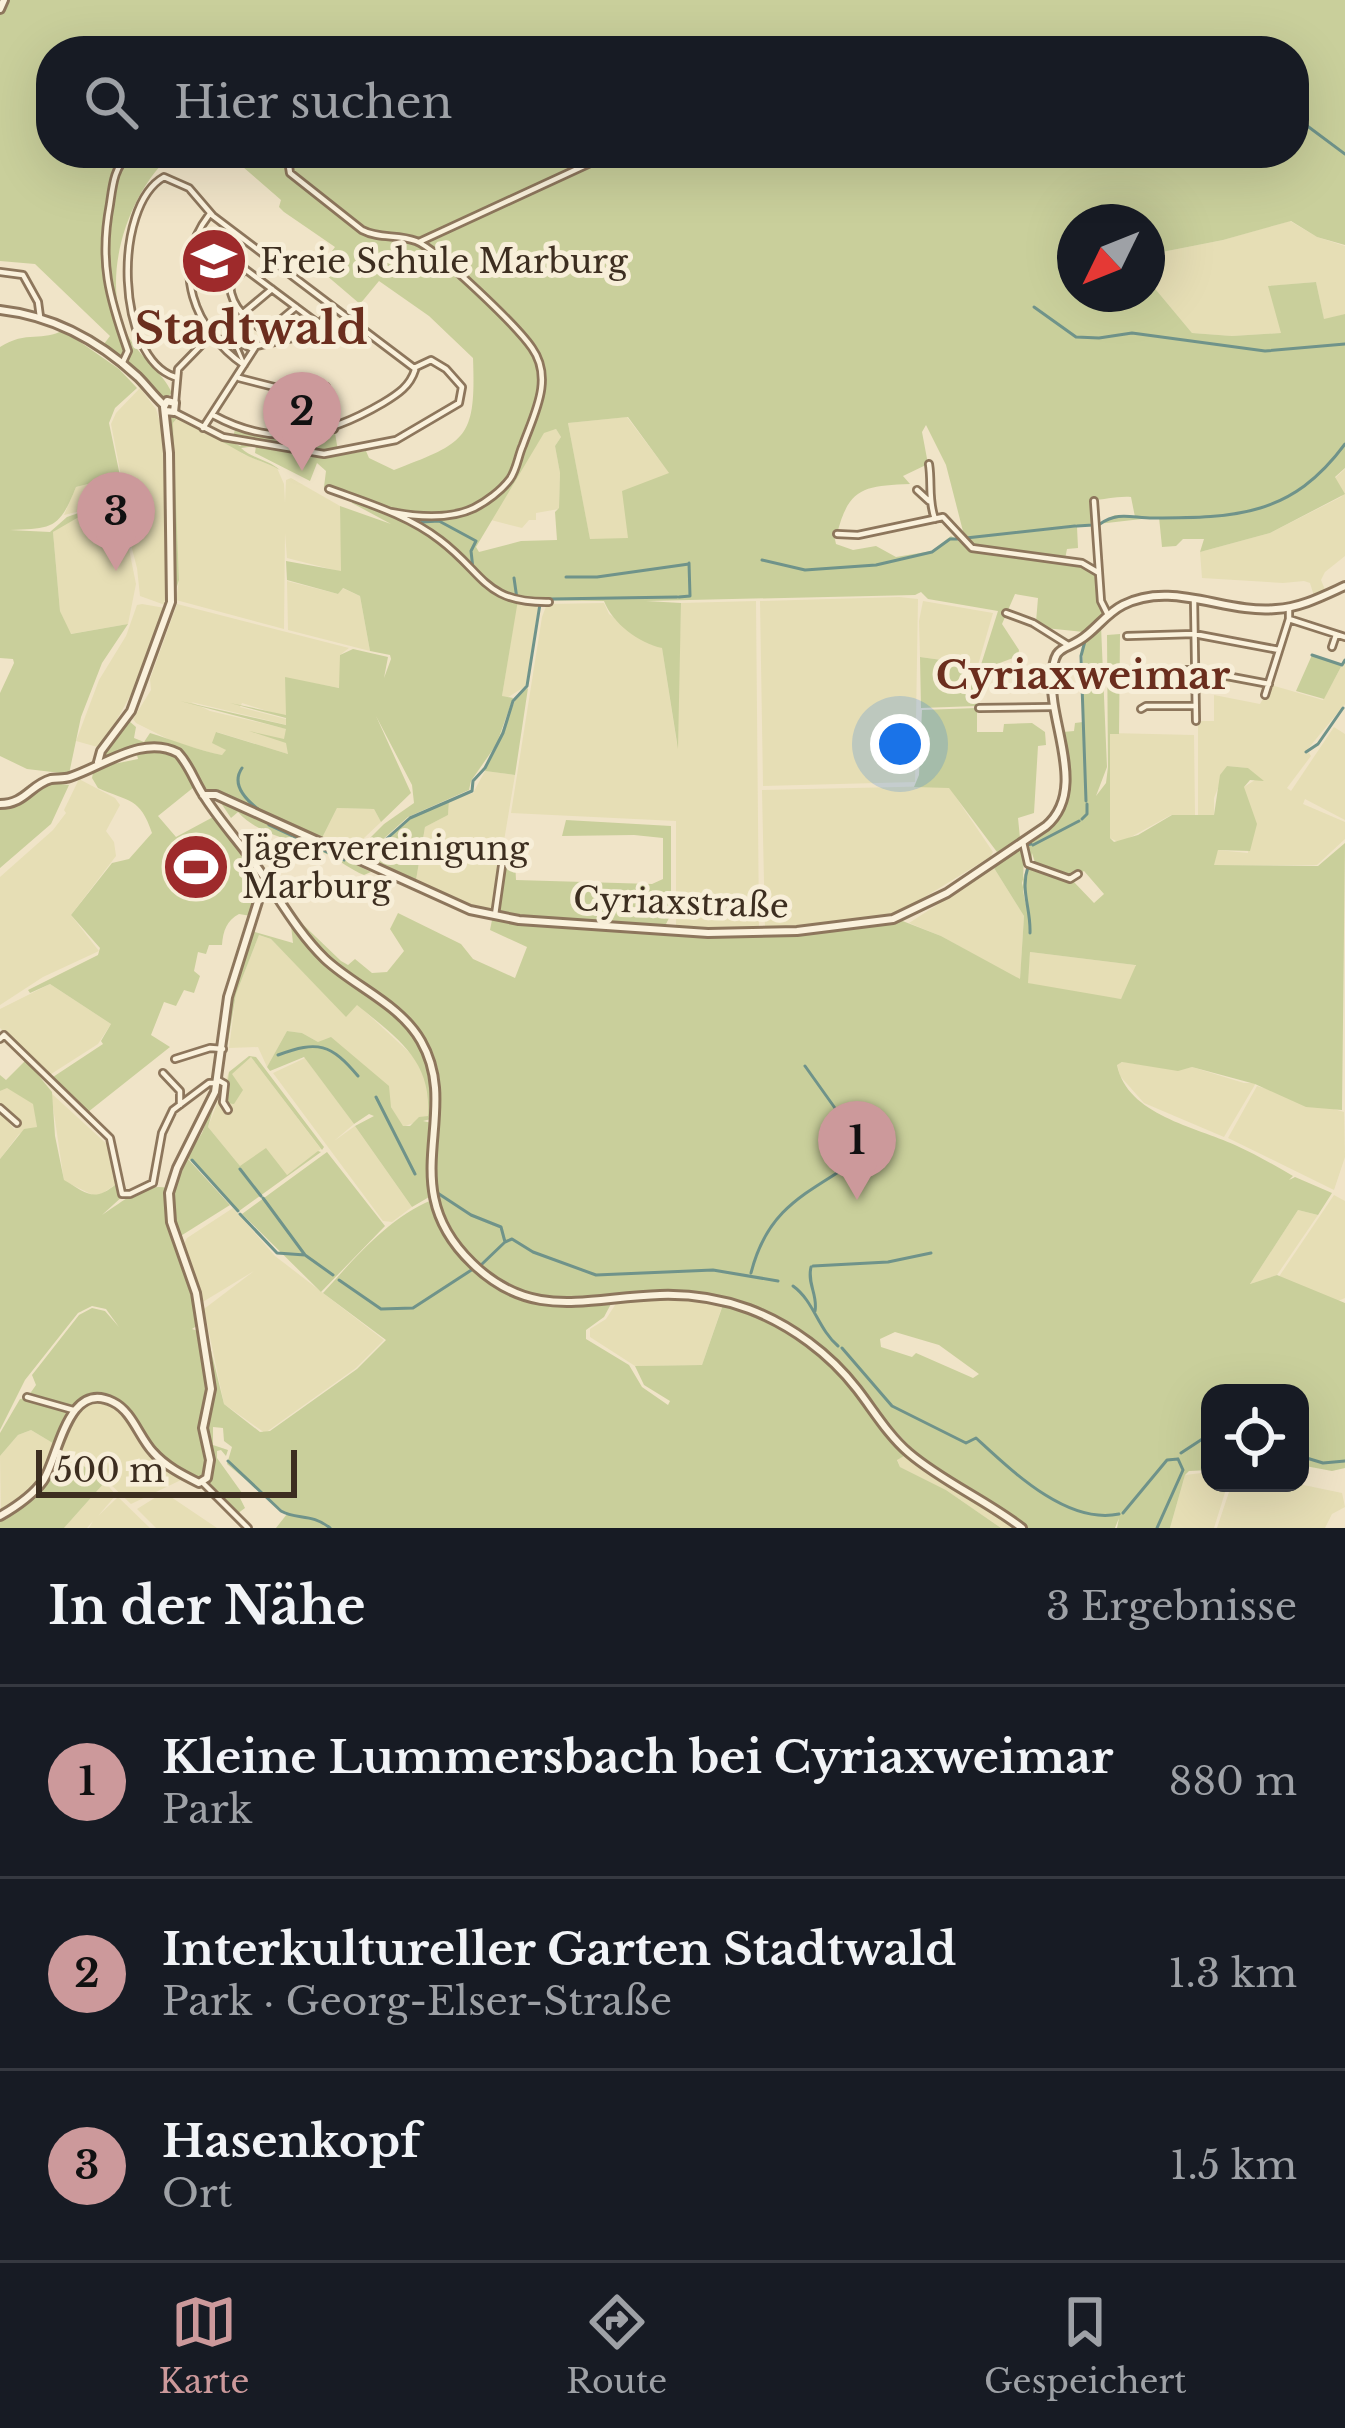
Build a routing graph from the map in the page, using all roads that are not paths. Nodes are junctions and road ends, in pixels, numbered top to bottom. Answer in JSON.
{"nodes":[{"id":1,"x":4,"y":0,"type":"edge"},
{"id":2,"x":0,"y":9,"type":"edge"},
{"id":3,"x":119,"y":168,"type":"edge"},
{"id":4,"x":289,"y":168,"type":"edge"},
{"id":5,"x":579,"y":168,"type":"edge"},
{"id":6,"x":211,"y":214,"type":"junction"},
{"id":7,"x":419,"y":242,"type":"junction"},
{"id":8,"x":0,"y":272,"type":"edge"},
{"id":9,"x":272,"y":289,"type":"junction"},
{"id":10,"x":296,"y":307,"type":"junction"},
{"id":11,"x":335,"y":309,"type":"junction"},
{"id":12,"x":0,"y":310,"type":"edge"},
{"id":13,"x":242,"y":314,"type":"junction"},
{"id":14,"x":40,"y":316,"type":"junction"},
{"id":15,"x":320,"y":325,"type":"junction"},
{"id":16,"x":228,"y":326,"type":"dead end"},
{"id":17,"x":266,"y":332,"type":"junction"},
{"id":18,"x":213,"y":337,"type":"junction"},
{"id":19,"x":235,"y":340,"type":"junction"},
{"id":20,"x":268,"y":342,"type":"junction"},
{"id":21,"x":252,"y":350,"type":"junction"},
{"id":22,"x":122,"y":364,"type":"junction"},
{"id":23,"x":244,"y":365,"type":"junction"},
{"id":24,"x":414,"y":368,"type":"junction"},
{"id":25,"x":175,"y":377,"type":"junction"},
{"id":26,"x":238,"y":377,"type":"junction"},
{"id":27,"x":170,"y":407,"type":"junction"},
{"id":28,"x":213,"y":415,"type":"junction"},
{"id":29,"x":203,"y":428,"type":"junction"},
{"id":30,"x":334,"y":429,"type":"junction"},
{"id":31,"x":929,"y":464,"type":"dead end"},
{"id":32,"x":329,"y":489,"type":"dead end"},
{"id":33,"x":917,"y":490,"type":"dead end"},
{"id":34,"x":929,"y":501,"type":"junction"},
{"id":35,"x":1094,"y":501,"type":"dead end"},
{"id":36,"x":391,"y":512,"type":"junction"},
{"id":37,"x":935,"y":519,"type":"junction"},
{"id":38,"x":837,"y":535,"type":"dead end"},
{"id":39,"x":1099,"y":573,"type":"junction"},
{"id":40,"x":1345,"y":586,"type":"edge"},
{"id":41,"x":1194,"y":599,"type":"junction"},
{"id":42,"x":548,"y":602,"type":"dead end"},
{"id":43,"x":1289,"y":608,"type":"junction"},
{"id":44,"x":1006,"y":614,"type":"dead end"},
{"id":45,"x":1108,"y":615,"type":"junction"},
{"id":46,"x":1289,"y":620,"type":"junction"},
{"id":47,"x":1194,"y":634,"type":"junction"},
{"id":48,"x":1336,"y":635,"type":"junction"},
{"id":49,"x":1127,"y":636,"type":"dead end"},
{"id":50,"x":1345,"y":637,"type":"edge"},
{"id":51,"x":1055,"y":640,"type":"junction"},
{"id":52,"x":1068,"y":645,"type":"junction"},
{"id":53,"x":1332,"y":647,"type":"dead end"},
{"id":54,"x":1280,"y":650,"type":"junction"},
{"id":55,"x":1057,"y":652,"type":"junction"},
{"id":56,"x":1130,"y":670,"type":"dead end"},
{"id":57,"x":1195,"y":670,"type":"junction"},
{"id":58,"x":1269,"y":684,"type":"junction"},
{"id":59,"x":1265,"y":695,"type":"dead end"},
{"id":60,"x":1052,"y":706,"type":"junction"},
{"id":61,"x":1195,"y":706,"type":"junction"},
{"id":62,"x":979,"y":708,"type":"dead end"},
{"id":63,"x":1141,"y":709,"type":"dead end"},
{"id":64,"x":1196,"y":721,"type":"dead end"},
{"id":65,"x":98,"y":762,"type":"junction"},
{"id":66,"x":203,"y":795,"type":"junction"},
{"id":67,"x":0,"y":804,"type":"edge"},
{"id":68,"x":1023,"y":842,"type":"junction"},
{"id":69,"x":510,"y":855,"type":"dead end"},
{"id":70,"x":1078,"y":874,"type":"dead end"},
{"id":71,"x":269,"y":885,"type":"junction"},
{"id":72,"x":495,"y":916,"type":"junction"},
{"id":73,"x":0,"y":1039,"type":"edge"},
{"id":74,"x":223,"y":1049,"type":"junction"},
{"id":75,"x":175,"y":1059,"type":"dead end"},
{"id":76,"x":163,"y":1073,"type":"dead end"},
{"id":77,"x":218,"y":1082,"type":"junction"},
{"id":78,"x":180,"y":1105,"type":"junction"},
{"id":79,"x":0,"y":1108,"type":"edge"},
{"id":80,"x":228,"y":1110,"type":"dead end"},
{"id":81,"x":16,"y":1123,"type":"dead end"},
{"id":82,"x":153,"y":1183,"type":"junction"},
{"id":83,"x":171,"y":1185,"type":"junction"},
{"id":84,"x":27,"y":1397,"type":"dead end"},
{"id":85,"x":74,"y":1411,"type":"junction"},
{"id":86,"x":203,"y":1483,"type":"junction"},
{"id":87,"x":0,"y":1516,"type":"edge"},
{"id":88,"x":245,"y":1527,"type":"edge"},
{"id":89,"x":1022,"y":1528,"type":"edge"}],
"edges":[{"from":1,"to":2,"type":"street"},
{"from":3,"to":22,"type":"street"},
{"from":4,"to":7,"type":"street"},
{"from":5,"to":7,"type":"street"},
{"from":6,"to":11,"type":"street"},
{"from":6,"to":18,"type":"street"},
{"from":6,"to":25,"type":"street"},
{"from":7,"to":36,"type":"street"},
{"from":8,"to":14,"type":"street"},
{"from":9,"to":10,"type":"street"},
{"from":9,"to":13,"type":"street"},
{"from":9,"to":13,"type":"street"},
{"from":10,"to":15,"type":"street"},
{"from":10,"to":17,"type":"street"},
{"from":11,"to":15,"type":"street"},
{"from":11,"to":24,"type":"street"},
{"from":12,"to":14,"type":"street"},
{"from":13,"to":17,"type":"street"},
{"from":14,"to":22,"type":"street"},
{"from":15,"to":20,"type":"street"},
{"from":16,"to":19,"type":"street"},
{"from":17,"to":20,"type":"street"},
{"from":18,"to":19,"type":"street"},
{"from":18,"to":23,"type":"street"},
{"from":18,"to":25,"type":"street"},
{"from":19,"to":21,"type":"street"},
{"from":19,"to":23,"type":"street"},
{"from":20,"to":21,"type":"street"},
{"from":21,"to":23,"type":"street"},
{"from":22,"to":27,"type":"street"},
{"from":23,"to":26,"type":"street"},
{"from":24,"to":29,"type":"street"},
{"from":24,"to":30,"type":"street"},
{"from":25,"to":27,"type":"street"},
{"from":26,"to":28,"type":"street"},
{"from":26,"to":30,"type":"street"},
{"from":27,"to":29,"type":"street"},
{"from":27,"to":65,"type":"street"},
{"from":28,"to":29,"type":"street"},
{"from":28,"to":30,"type":"street"},
{"from":31,"to":34,"type":"street"},
{"from":32,"to":36,"type":"street"},
{"from":33,"to":34,"type":"street"},
{"from":34,"to":37,"type":"street"},
{"from":35,"to":39,"type":"street"},
{"from":36,"to":42,"type":"street"},
{"from":37,"to":38,"type":"street"},
{"from":37,"to":39,"type":"street"},
{"from":39,"to":45,"type":"street"},
{"from":40,"to":43,"type":"street"},
{"from":41,"to":43,"type":"street"},
{"from":41,"to":45,"type":"street"},
{"from":41,"to":47,"type":"street"},
{"from":43,"to":46,"type":"street"},
{"from":44,"to":51,"type":"street"},
{"from":45,"to":52,"type":"street"},
{"from":46,"to":48,"type":"street"},
{"from":46,"to":54,"type":"street"},
{"from":47,"to":49,"type":"street"},
{"from":47,"to":54,"type":"street"},
{"from":47,"to":57,"type":"street"},
{"from":48,"to":50,"type":"street"},
{"from":48,"to":53,"type":"street"},
{"from":51,"to":52,"type":"street"},
{"from":51,"to":55,"type":"street","name":"Cyriaxstraße"},
{"from":52,"to":55,"type":"street"},
{"from":54,"to":58,"type":"street"},
{"from":55,"to":60,"type":"street","name":"Cyriaxstraße"},
{"from":56,"to":57,"type":"street"},
{"from":57,"to":58,"type":"street"},
{"from":57,"to":61,"type":"street"},
{"from":58,"to":59,"type":"street"},
{"from":60,"to":62,"type":"street"},
{"from":60,"to":68,"type":"street","name":"Cyriaxstraße"},
{"from":61,"to":63,"type":"street"},
{"from":61,"to":64,"type":"street"},
{"from":65,"to":66,"type":"street"},
{"from":65,"to":67,"type":"street"},
{"from":66,"to":71,"type":"street"},
{"from":66,"to":72,"type":"street","name":"Cyriaxstraße"},
{"from":68,"to":70,"type":"street"},
{"from":68,"to":72,"type":"street","name":"Cyriaxstraße"},
{"from":69,"to":72,"type":"street"},
{"from":71,"to":74,"type":"street"},
{"from":71,"to":89,"type":"street"},
{"from":73,"to":82,"type":"street"},
{"from":74,"to":75,"type":"street"},
{"from":74,"to":77,"type":"street"},
{"from":76,"to":78,"type":"street"},
{"from":77,"to":78,"type":"street"},
{"from":77,"to":80,"type":"street"},
{"from":77,"to":83,"type":"street"},
{"from":78,"to":82,"type":"street"},
{"from":79,"to":81,"type":"street"},
{"from":82,"to":83,"type":"street"},
{"from":83,"to":86,"type":"street"},
{"from":84,"to":85,"type":"street"},
{"from":85,"to":86,"type":"street"},
{"from":85,"to":87,"type":"street"},
{"from":86,"to":88,"type":"street"}]}
